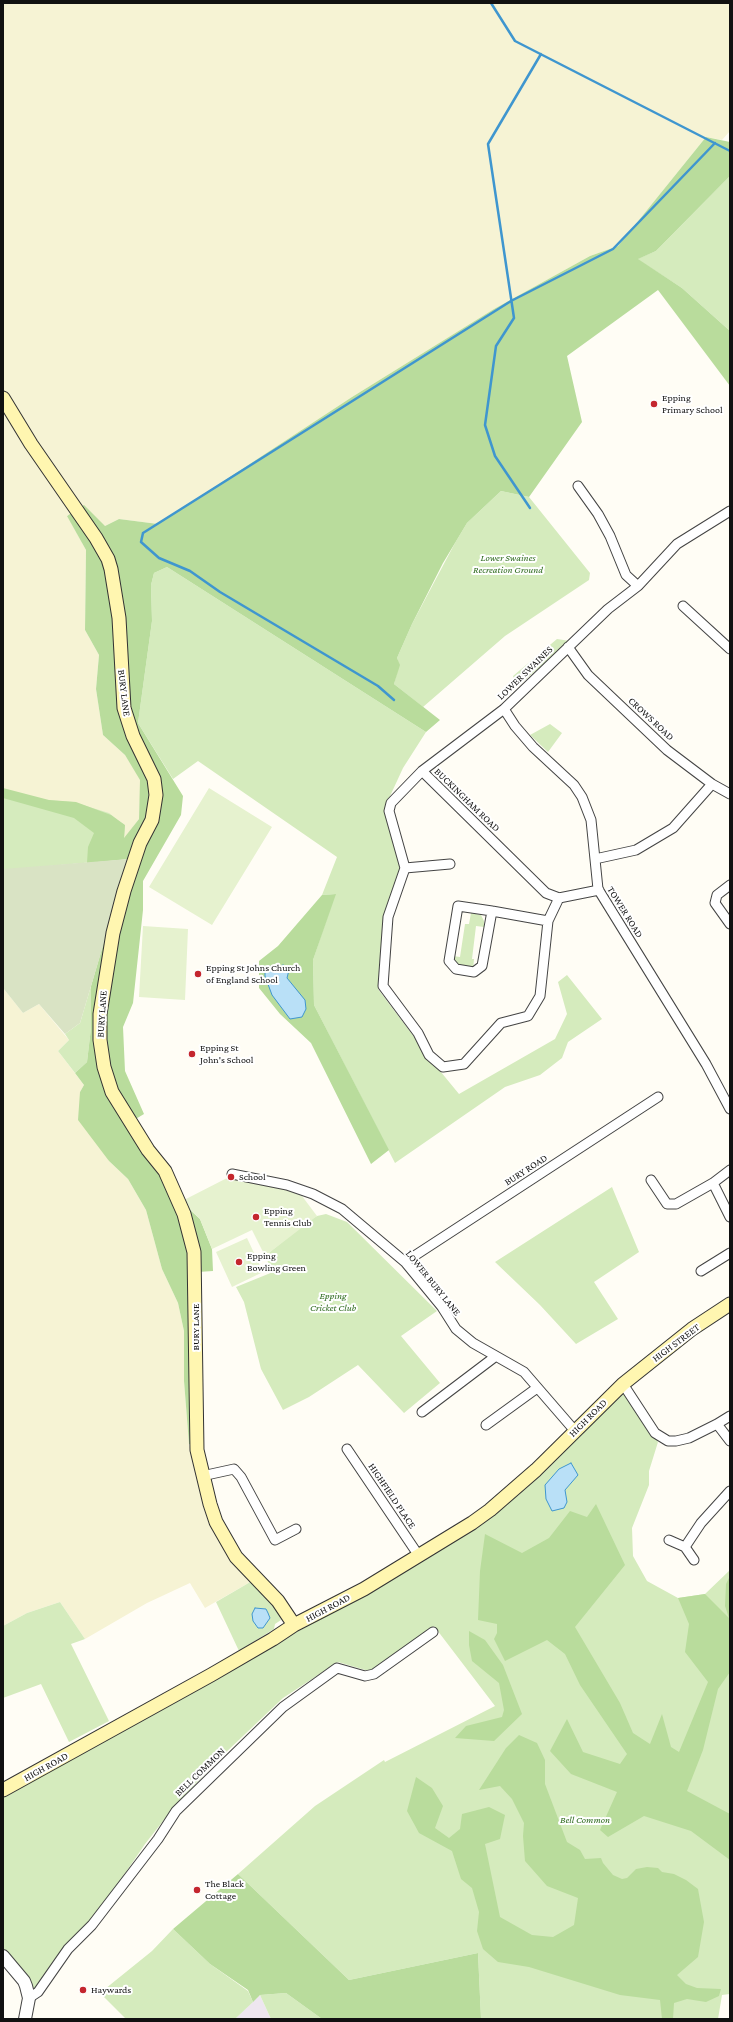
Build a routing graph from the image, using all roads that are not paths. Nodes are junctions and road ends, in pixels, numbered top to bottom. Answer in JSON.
{"nodes":[{"id":1,"x":3,"y":398,"type":"edge"},
{"id":2,"x":578,"y":486,"type":"dead end"},
{"id":3,"x":730,"y":511,"type":"edge"},
{"id":4,"x":638,"y":586,"type":"junction"},
{"id":5,"x":683,"y":606,"type":"dead end"},
{"id":6,"x":568,"y":647,"type":"junction"},
{"id":7,"x":730,"y":649,"type":"edge"},
{"id":8,"x":504,"y":708,"type":"junction"},
{"id":9,"x":422,"y":771,"type":"junction"},
{"id":10,"x":712,"y":784,"type":"junction"},
{"id":11,"x":730,"y":794,"type":"edge"},
{"id":12,"x":595,"y":859,"type":"junction"},
{"id":13,"x":450,"y":864,"type":"dead end"},
{"id":14,"x":405,"y":868,"type":"junction"},
{"id":15,"x":730,"y":885,"type":"edge"},
{"id":16,"x":599,"y":890,"type":"junction"},
{"id":17,"x":559,"y":898,"type":"junction"},
{"id":18,"x":492,"y":911,"type":"junction"},
{"id":19,"x":548,"y":921,"type":"junction"},
{"id":20,"x":730,"y":924,"type":"edge"},
{"id":21,"x":658,"y":1097,"type":"dead end"},
{"id":22,"x":730,"y":1109,"type":"edge"},
{"id":23,"x":730,"y":1170,"type":"edge"},
{"id":24,"x":232,"y":1174,"type":"dead end"},
{"id":25,"x":651,"y":1180,"type":"dead end"},
{"id":26,"x":713,"y":1183,"type":"junction"},
{"id":27,"x":730,"y":1216,"type":"edge"},
{"id":28,"x":730,"y":1253,"type":"edge"},
{"id":29,"x":405,"y":1262,"type":"junction"},
{"id":30,"x":701,"y":1271,"type":"dead end"},
{"id":31,"x":730,"y":1304,"type":"edge"},
{"id":32,"x":496,"y":1356,"type":"junction"},
{"id":33,"x":623,"y":1384,"type":"junction"},
{"id":34,"x":537,"y":1388,"type":"junction"},
{"id":35,"x":422,"y":1412,"type":"dead end"},
{"id":36,"x":730,"y":1416,"type":"edge"},
{"id":37,"x":717,"y":1424,"type":"junction"},
{"id":38,"x":486,"y":1425,"type":"dead end"},
{"id":39,"x":575,"y":1431,"type":"junction"},
{"id":40,"x":730,"y":1442,"type":"edge"},
{"id":41,"x":347,"y":1449,"type":"dead end"},
{"id":42,"x":202,"y":1476,"type":"junction"},
{"id":43,"x":730,"y":1491,"type":"edge"},
{"id":44,"x":296,"y":1529,"type":"dead end"},
{"id":45,"x":669,"y":1540,"type":"dead end"},
{"id":46,"x":685,"y":1547,"type":"junction"},
{"id":47,"x":419,"y":1556,"type":"junction"},
{"id":48,"x":694,"y":1560,"type":"dead end"},
{"id":49,"x":294,"y":1625,"type":"junction"},
{"id":50,"x":433,"y":1632,"type":"dead end"},
{"id":51,"x":3,"y":1790,"type":"edge"},
{"id":52,"x":3,"y":1956,"type":"edge"},
{"id":53,"x":29,"y":1998,"type":"junction"},
{"id":54,"x":25,"y":2019,"type":"edge"}],
"edges":[{"from":1,"to":42,"type":"main road","name":"BURY LANE"},
{"from":2,"to":4,"type":"street"},
{"from":3,"to":4,"type":"street","name":"LOWER SWAINES"},
{"from":4,"to":6,"type":"street","name":"LOWER SWAINES"},
{"from":5,"to":7,"type":"street"},
{"from":6,"to":8,"type":"street","name":"LOWER SWAINES"},
{"from":6,"to":10,"type":"street","name":"CROWS ROAD"},
{"from":8,"to":9,"type":"street","name":"LOWER SWAINES"},
{"from":8,"to":12,"type":"street","name":"TOWER ROAD"},
{"from":9,"to":14,"type":"street","name":"BUCKINGHAM ROAD"},
{"from":9,"to":17,"type":"street","name":"BUCKINGHAM ROAD"},
{"from":10,"to":11,"type":"street","name":"CROWS ROAD"},
{"from":10,"to":12,"type":"street"},
{"from":12,"to":16,"type":"street","name":"TOWER ROAD"},
{"from":13,"to":14,"type":"street"},
{"from":14,"to":19,"type":"street"},
{"from":15,"to":20,"type":"street"},
{"from":16,"to":17,"type":"street"},
{"from":16,"to":22,"type":"street","name":"TOWER ROAD"},
{"from":17,"to":19,"type":"street"},
{"from":18,"to":18,"type":"street"},
{"from":18,"to":19,"type":"street"},
{"from":21,"to":29,"type":"street","name":"BURY ROAD"},
{"from":23,"to":26,"type":"street"},
{"from":24,"to":29,"type":"street","name":"LOWER BURY LANE"},
{"from":25,"to":26,"type":"street"},
{"from":26,"to":27,"type":"street"},
{"from":28,"to":30,"type":"street"},
{"from":29,"to":32,"type":"street","name":"LOWER BURY LANE"},
{"from":31,"to":33,"type":"main road","name":"HIGH STREET"},
{"from":32,"to":34,"type":"street","name":"LOWER BURY LANE"},
{"from":32,"to":35,"type":"street"},
{"from":33,"to":37,"type":"street"},
{"from":33,"to":39,"type":"main road","name":"HIGH ROAD"},
{"from":34,"to":38,"type":"street"},
{"from":34,"to":39,"type":"street","name":"LOWER BURY LANE"},
{"from":36,"to":37,"type":"street"},
{"from":37,"to":40,"type":"street"},
{"from":39,"to":47,"type":"main road","name":"HIGH ROAD"},
{"from":41,"to":47,"type":"street","name":"HIGHFIELD PLACE"},
{"from":42,"to":44,"type":"street"},
{"from":42,"to":49,"type":"main road","name":"BURY LANE"},
{"from":43,"to":46,"type":"street"},
{"from":45,"to":46,"type":"street"},
{"from":46,"to":48,"type":"street"},
{"from":47,"to":49,"type":"main road","name":"HIGH ROAD"},
{"from":49,"to":51,"type":"main road","name":"HIGH ROAD"},
{"from":50,"to":53,"type":"street","name":"BELL COMMON"},
{"from":52,"to":53,"type":"street"},
{"from":53,"to":54,"type":"street"}]}
